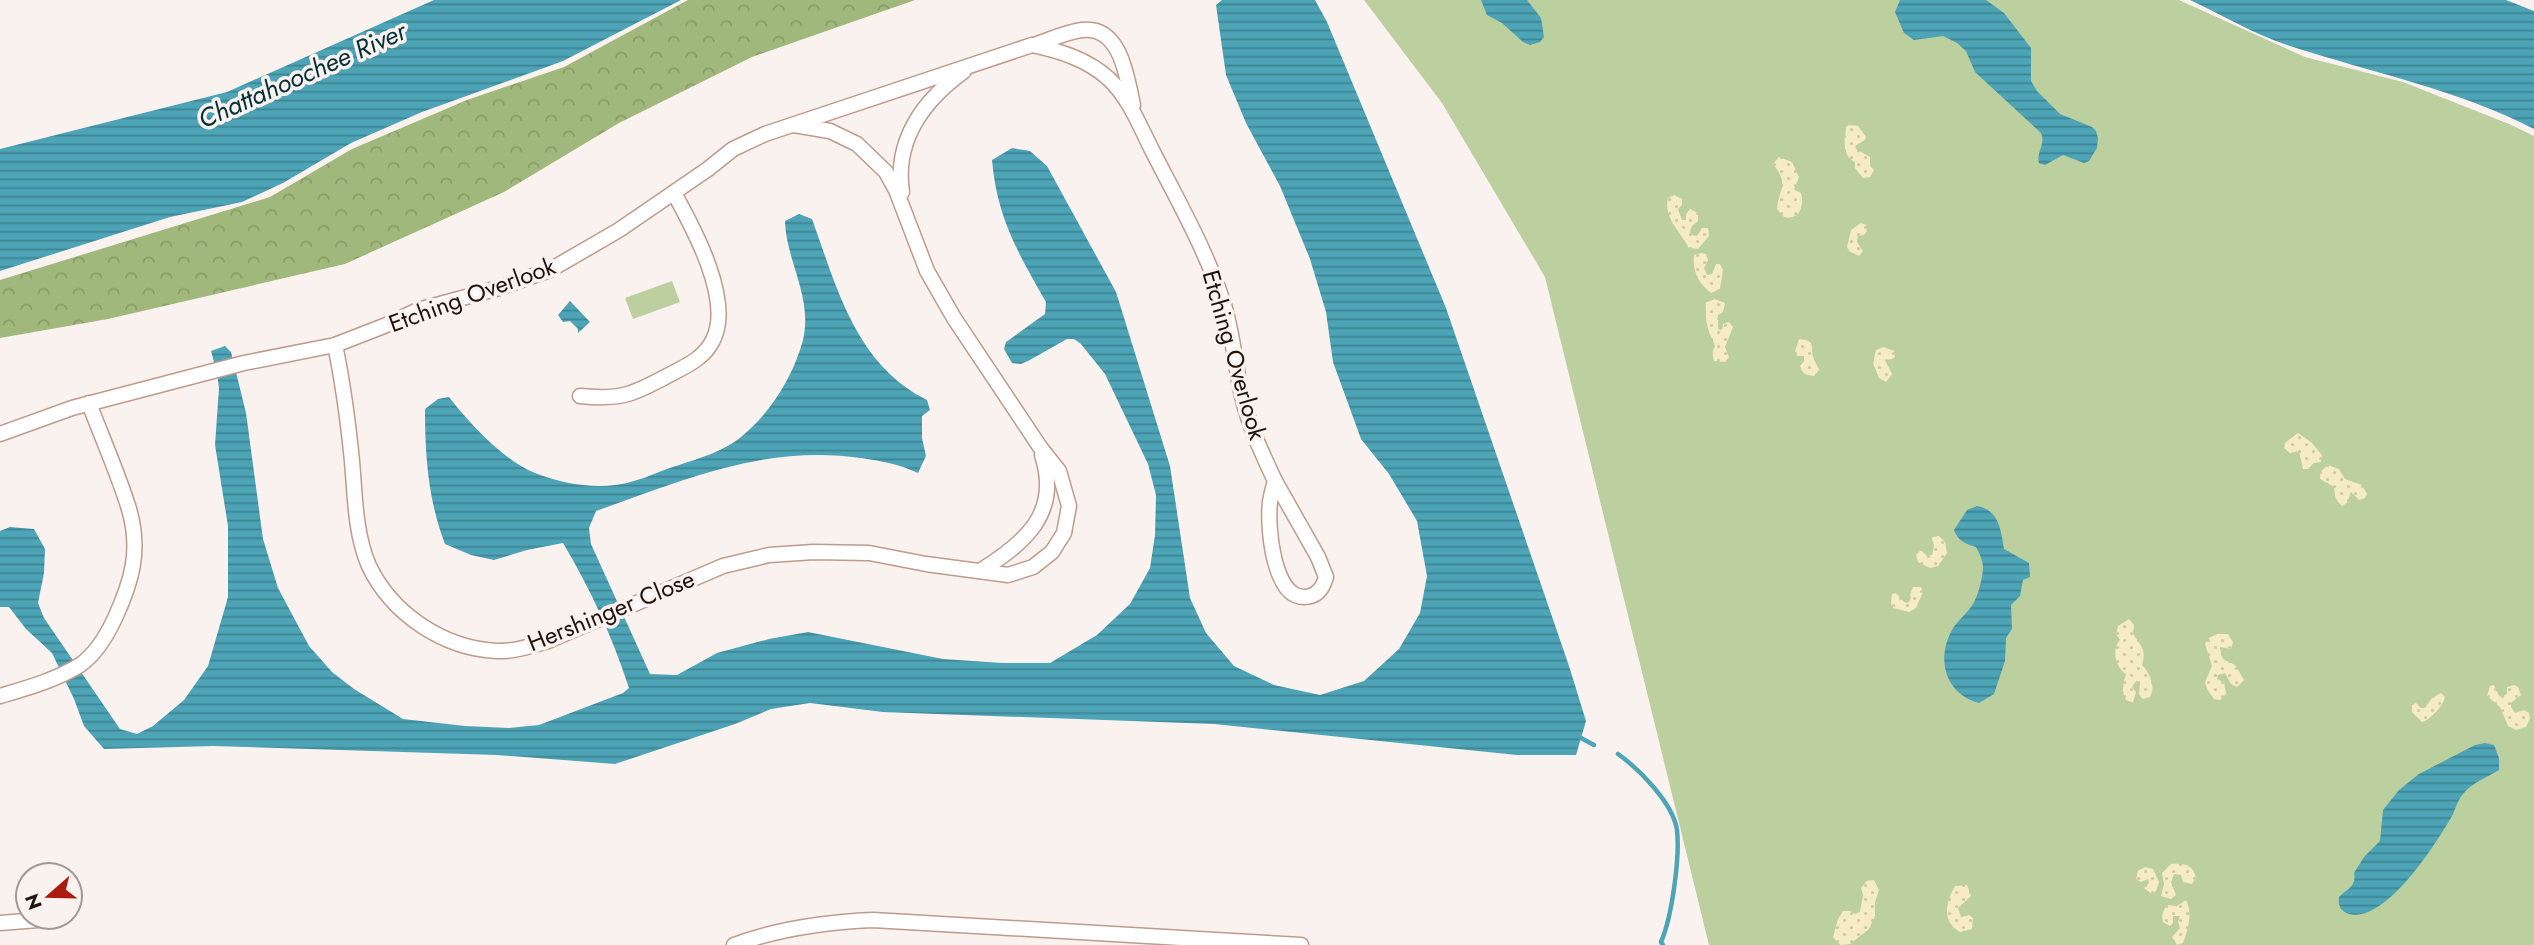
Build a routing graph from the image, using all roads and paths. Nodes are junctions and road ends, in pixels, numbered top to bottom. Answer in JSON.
{"nodes":[{"id":1,"x":1032,"y":45,"type":"junction"},
{"id":2,"x":980,"y":62,"type":"junction"},
{"id":3,"x":1136,"y":116,"type":"junction"},
{"id":4,"x":793,"y":125,"type":"junction"},
{"id":5,"x":674,"y":193,"type":"junction"},
{"id":6,"x":906,"y":216,"type":"junction"},
{"id":7,"x":335,"y":345,"type":"junction"},
{"id":8,"x":580,"y":396,"type":"dead end"},
{"id":9,"x":89,"y":404,"type":"junction"},
{"id":10,"x":0,"y":434,"type":"edge"},
{"id":11,"x":1040,"y":447,"type":"junction"},
{"id":12,"x":1275,"y":481,"type":"junction"},
{"id":13,"x":980,"y":571,"type":"junction"},
{"id":14,"x":0,"y":696,"type":"edge"},
{"id":15,"x":734,"y":945,"type":"edge"},
{"id":16,"x":1301,"y":945,"type":"edge"}],
"edges":[{"from":1,"to":2,"type":"street","name":"Etching Overlook"},
{"from":1,"to":3,"type":"street","name":"Etching Overlook"},
{"from":1,"to":3,"type":"street","name":"Etching Overlook"},
{"from":2,"to":4,"type":"street","name":"Etching Overlook"},
{"from":2,"to":6,"type":"street"},
{"from":3,"to":12,"type":"street","name":"Etching Overlook"},
{"from":4,"to":5,"type":"street","name":"Etching Overlook"},
{"from":4,"to":6,"type":"street","name":"Hershinger Close"},
{"from":5,"to":7,"type":"street","name":"Etching Overlook"},
{"from":5,"to":8,"type":"street"},
{"from":6,"to":11,"type":"street","name":"Hershinger Close"},
{"from":7,"to":9,"type":"street","name":"Etching Overlook"},
{"from":7,"to":13,"type":"street","name":"Hershinger Close"},
{"from":9,"to":10,"type":"street","name":"Etching Overlook"},
{"from":9,"to":14,"type":"street"},
{"from":11,"to":13,"type":"street","name":"Hershinger Close"},
{"from":11,"to":13,"type":"street","name":"Hershinger Close"},
{"from":12,"to":12,"type":"street","name":"Etching Overlook"},
{"from":15,"to":16,"type":"street"}]}
